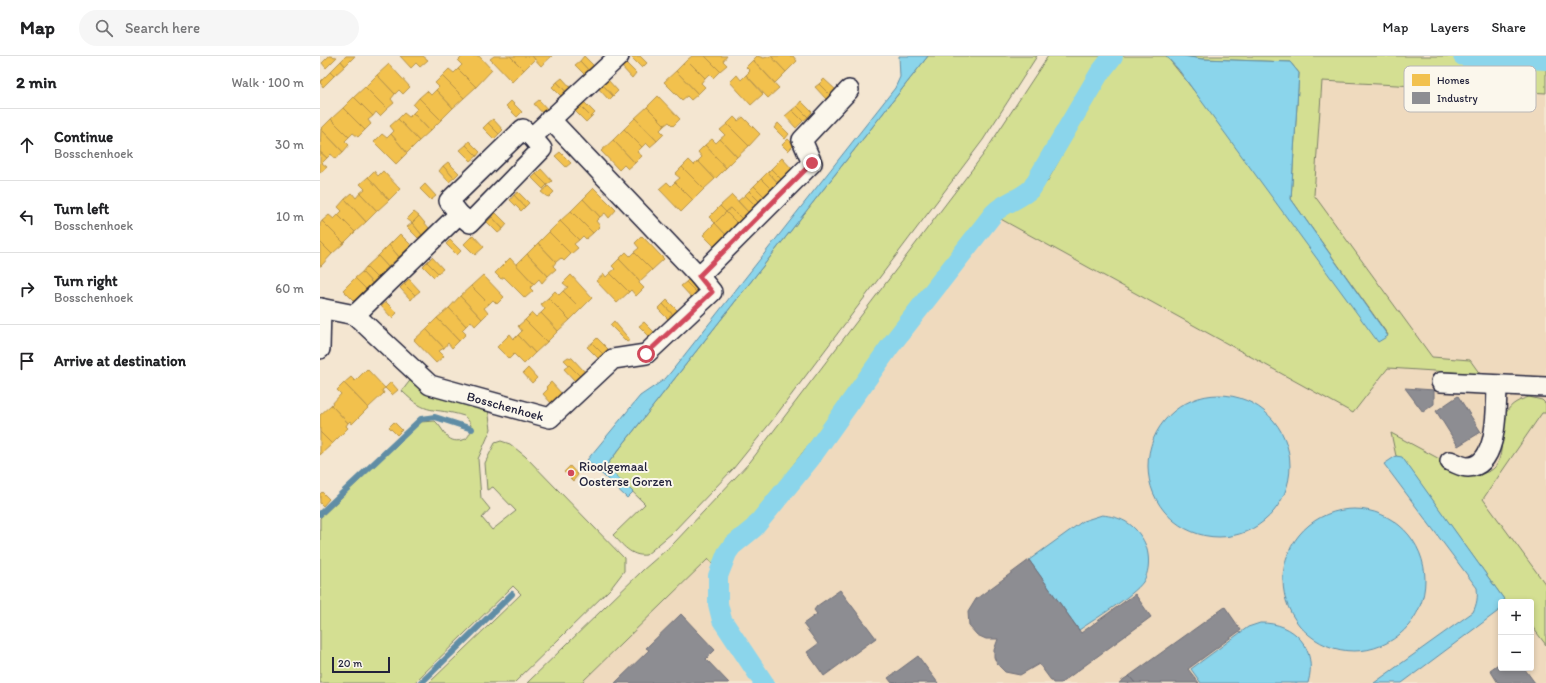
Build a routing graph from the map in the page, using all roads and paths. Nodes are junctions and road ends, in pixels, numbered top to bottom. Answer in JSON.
{"nodes":[{"id":1,"x":619,"y":56,"type":"edge"},
{"id":2,"x":849,"y":90,"type":"dead end"},
{"id":3,"x":550,"y":119,"type":"junction"},
{"id":4,"x":532,"y":137,"type":"junction"},
{"id":5,"x":459,"y":214,"type":"junction"},
{"id":6,"x":699,"y":276,"type":"junction"},
{"id":7,"x":320,"y":308,"type":"edge"},
{"id":8,"x":355,"y":315,"type":"junction"},
{"id":9,"x":320,"y":349,"type":"edge"},
{"id":10,"x":1441,"y":382,"type":"dead end"},
{"id":11,"x":1497,"y":385,"type":"junction"},
{"id":12,"x":1546,"y":387,"type":"edge"},
{"id":13,"x":1450,"y":461,"type":"dead end"}],
"edges":[{"from":1,"to":3,"type":"street"},
{"from":2,"to":6,"type":"street"},
{"from":3,"to":4,"type":"street"},
{"from":3,"to":6,"type":"street","name":"Bosschenhoek"},
{"from":4,"to":5,"type":"street"},
{"from":4,"to":5,"type":"street"},
{"from":5,"to":8,"type":"street"},
{"from":6,"to":8,"type":"street","name":"Bosschenhoek"},
{"from":7,"to":8,"type":"street"},
{"from":7,"to":9,"type":"street"},
{"from":10,"to":11,"type":"street"},
{"from":11,"to":12,"type":"street"},
{"from":11,"to":13,"type":"street"}]}
